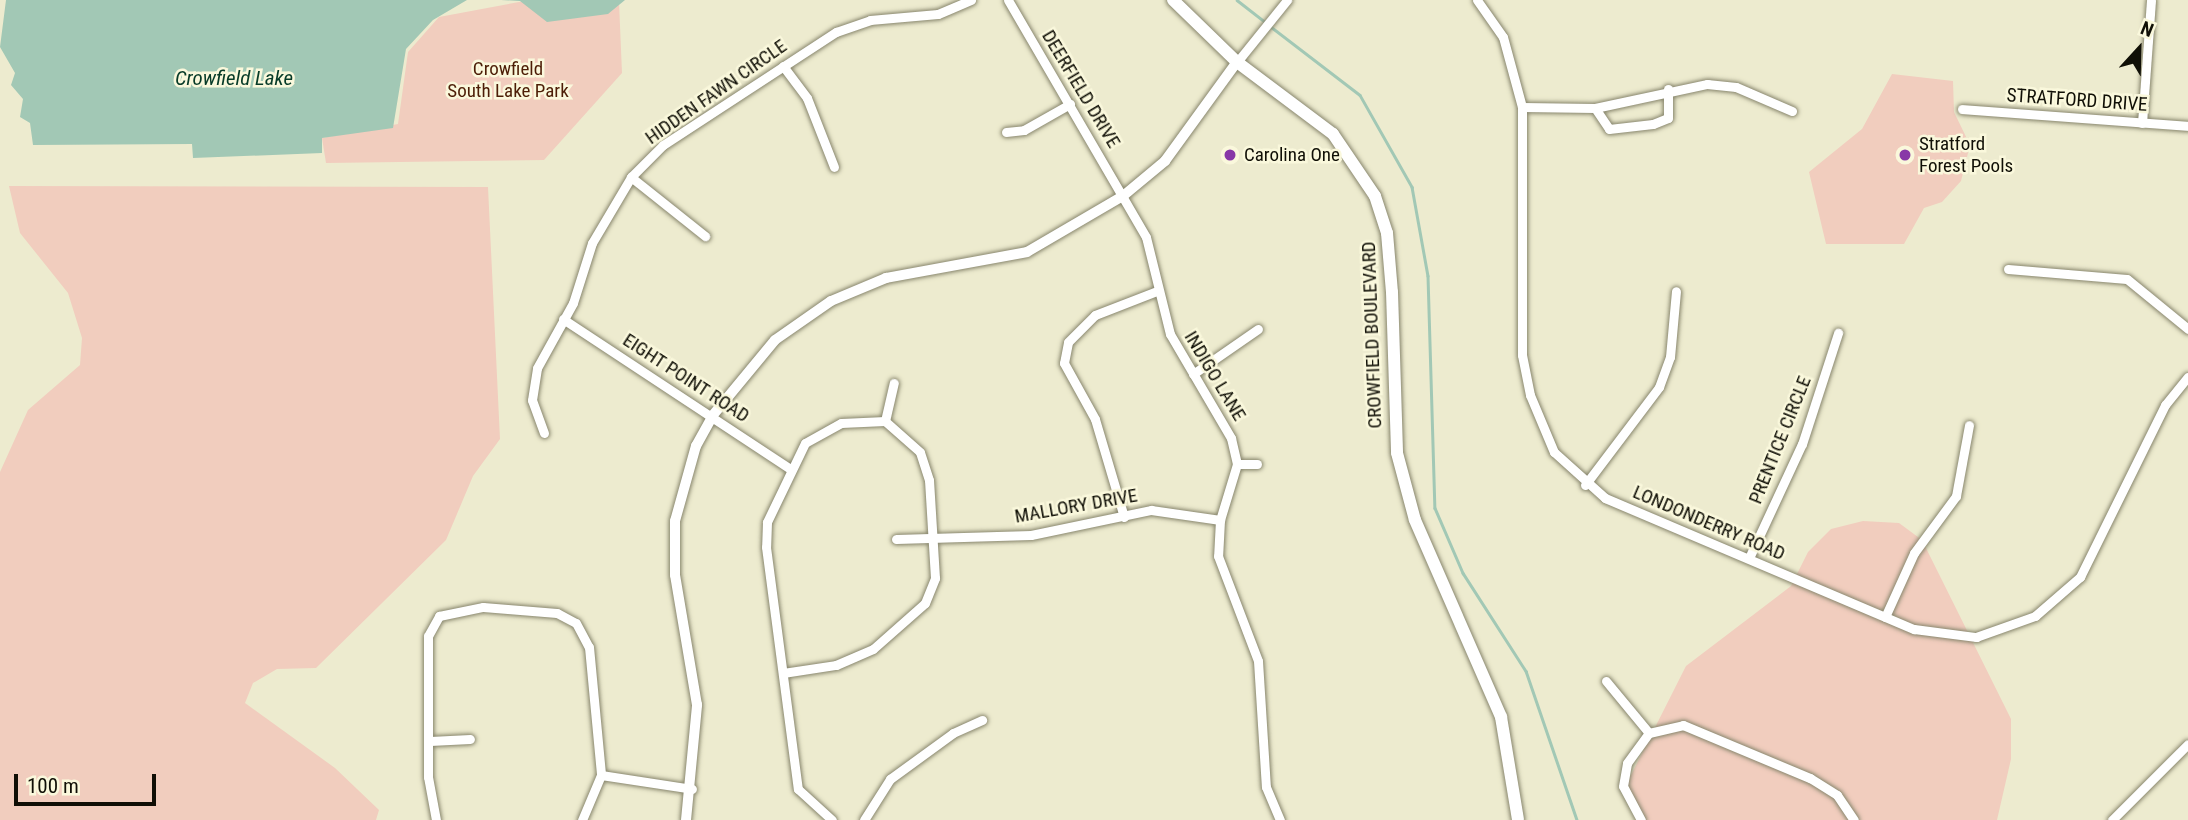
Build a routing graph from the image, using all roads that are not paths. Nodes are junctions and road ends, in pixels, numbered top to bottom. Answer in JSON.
{"nodes":[{"id":1,"x":971,"y":0,"type":"edge"},
{"id":2,"x":1008,"y":0,"type":"edge"},
{"id":3,"x":1173,"y":0,"type":"edge"},
{"id":4,"x":1287,"y":0,"type":"edge"},
{"id":5,"x":1477,"y":0,"type":"edge"},
{"id":6,"x":2151,"y":0,"type":"edge"},
{"id":7,"x":1237,"y":62,"type":"junction"},
{"id":8,"x":783,"y":66,"type":"junction"},
{"id":9,"x":1668,"y":89,"type":"junction"},
{"id":10,"x":1070,"y":104,"type":"junction"},
{"id":11,"x":1522,"y":107,"type":"junction"},
{"id":12,"x":1595,"y":108,"type":"junction"},
{"id":13,"x":1962,"y":108,"type":"dead end"},
{"id":14,"x":1792,"y":111,"type":"dead end"},
{"id":15,"x":2142,"y":123,"type":"junction"},
{"id":16,"x":2188,"y":126,"type":"edge"},
{"id":17,"x":1006,"y":132,"type":"dead end"},
{"id":18,"x":834,"y":167,"type":"dead end"},
{"id":19,"x":631,"y":177,"type":"junction"},
{"id":20,"x":1123,"y":196,"type":"junction"},
{"id":21,"x":705,"y":236,"type":"dead end"},
{"id":22,"x":2008,"y":269,"type":"dead end"},
{"id":23,"x":1157,"y":291,"type":"junction"},
{"id":24,"x":1676,"y":291,"type":"dead end"},
{"id":25,"x":563,"y":319,"type":"junction"},
{"id":26,"x":1258,"y":329,"type":"dead end"},
{"id":27,"x":2188,"y":329,"type":"edge"},
{"id":28,"x":1838,"y":333,"type":"dead end"},
{"id":29,"x":1193,"y":374,"type":"junction"},
{"id":30,"x":2188,"y":377,"type":"edge"},
{"id":31,"x":894,"y":383,"type":"dead end"},
{"id":32,"x":713,"y":415,"type":"junction"},
{"id":33,"x":885,"y":421,"type":"junction"},
{"id":34,"x":1969,"y":425,"type":"dead end"},
{"id":35,"x":544,"y":433,"type":"dead end"},
{"id":36,"x":1237,"y":464,"type":"junction"},
{"id":37,"x":1257,"y":464,"type":"dead end"},
{"id":38,"x":789,"y":468,"type":"junction"},
{"id":39,"x":1585,"y":485,"type":"junction"},
{"id":40,"x":1124,"y":517,"type":"junction"},
{"id":41,"x":1220,"y":520,"type":"junction"},
{"id":42,"x":936,"y":538,"type":"junction"},
{"id":43,"x":896,"y":539,"type":"dead end"},
{"id":44,"x":1749,"y":558,"type":"junction"},
{"id":45,"x":1885,"y":617,"type":"junction"},
{"id":46,"x":783,"y":673,"type":"junction"},
{"id":47,"x":1605,"y":681,"type":"dead end"},
{"id":48,"x":982,"y":720,"type":"dead end"},
{"id":49,"x":1649,"y":733,"type":"junction"},
{"id":50,"x":470,"y":739,"type":"dead end"},
{"id":51,"x":430,"y":741,"type":"junction"},
{"id":52,"x":2188,"y":744,"type":"edge"},
{"id":53,"x":601,"y":775,"type":"junction"},
{"id":54,"x":692,"y":789,"type":"junction"},
{"id":55,"x":436,"y":820,"type":"edge"},
{"id":56,"x":582,"y":820,"type":"edge"},
{"id":57,"x":686,"y":820,"type":"edge"},
{"id":58,"x":832,"y":820,"type":"edge"},
{"id":59,"x":864,"y":820,"type":"edge"},
{"id":60,"x":1280,"y":820,"type":"edge"},
{"id":61,"x":1518,"y":820,"type":"edge"},
{"id":62,"x":1641,"y":820,"type":"edge"},
{"id":63,"x":1854,"y":820,"type":"edge"},
{"id":64,"x":2112,"y":820,"type":"edge"}],
"edges":[{"from":1,"to":8,"type":"street","name":"HIDDEN FAWN CIRCLE"},
{"from":2,"to":10,"type":"street","name":"DEERFIELD DRIVE"},
{"from":3,"to":7,"type":"main road","name":"CROWFIELD BOULEVARD"},
{"from":4,"to":7,"type":"street"},
{"from":5,"to":11,"type":"street","name":"LONDONDERRY ROAD"},
{"from":6,"to":15,"type":"street"},
{"from":7,"to":20,"type":"street"},
{"from":7,"to":61,"type":"main road","name":"CROWFIELD BOULEVARD"},
{"from":8,"to":18,"type":"street"},
{"from":8,"to":19,"type":"street","name":"HIDDEN FAWN CIRCLE"},
{"from":9,"to":12,"type":"street"},
{"from":9,"to":12,"type":"street"},
{"from":9,"to":14,"type":"street"},
{"from":10,"to":17,"type":"street"},
{"from":10,"to":20,"type":"street","name":"DEERFIELD DRIVE"},
{"from":11,"to":12,"type":"street"},
{"from":11,"to":39,"type":"street","name":"LONDONDERRY ROAD"},
{"from":13,"to":15,"type":"street","name":"STRATFORD DRIVE"},
{"from":15,"to":16,"type":"street","name":"STRATFORD DRIVE"},
{"from":19,"to":21,"type":"street"},
{"from":19,"to":25,"type":"street","name":"HIDDEN FAWN CIRCLE"},
{"from":20,"to":23,"type":"street","name":"INDIGO LANE"},
{"from":20,"to":32,"type":"street"},
{"from":22,"to":27,"type":"street"},
{"from":23,"to":29,"type":"street","name":"INDIGO LANE"},
{"from":23,"to":40,"type":"street"},
{"from":24,"to":39,"type":"street"},
{"from":25,"to":32,"type":"street","name":"EIGHT POINT ROAD"},
{"from":25,"to":35,"type":"street","name":"HIDDEN FAWN CIRCLE"},
{"from":26,"to":29,"type":"street"},
{"from":28,"to":44,"type":"street","name":"PRENTICE CIRCLE"},
{"from":29,"to":36,"type":"street","name":"INDIGO LANE"},
{"from":30,"to":45,"type":"street","name":"LONDONDERRY ROAD"},
{"from":31,"to":33,"type":"street"},
{"from":32,"to":38,"type":"street","name":"EIGHT POINT ROAD"},
{"from":32,"to":54,"type":"street"},
{"from":33,"to":38,"type":"street"},
{"from":33,"to":42,"type":"street"},
{"from":34,"to":45,"type":"street"},
{"from":36,"to":37,"type":"street"},
{"from":36,"to":41,"type":"street"},
{"from":38,"to":46,"type":"street"},
{"from":39,"to":44,"type":"street","name":"LONDONDERRY ROAD"},
{"from":40,"to":41,"type":"street","name":"MALLORY DRIVE"},
{"from":40,"to":42,"type":"street","name":"MALLORY DRIVE"},
{"from":41,"to":60,"type":"street"},
{"from":42,"to":43,"type":"street","name":"MALLORY DRIVE"},
{"from":42,"to":46,"type":"street"},
{"from":44,"to":45,"type":"street","name":"LONDONDERRY ROAD"},
{"from":46,"to":58,"type":"street"},
{"from":47,"to":49,"type":"street"},
{"from":48,"to":59,"type":"street"},
{"from":49,"to":62,"type":"street"},
{"from":49,"to":63,"type":"street"},
{"from":50,"to":51,"type":"street"},
{"from":51,"to":53,"type":"street"},
{"from":51,"to":55,"type":"street"},
{"from":52,"to":64,"type":"street"},
{"from":53,"to":54,"type":"street"},
{"from":53,"to":56,"type":"street"},
{"from":54,"to":57,"type":"street"}]}
